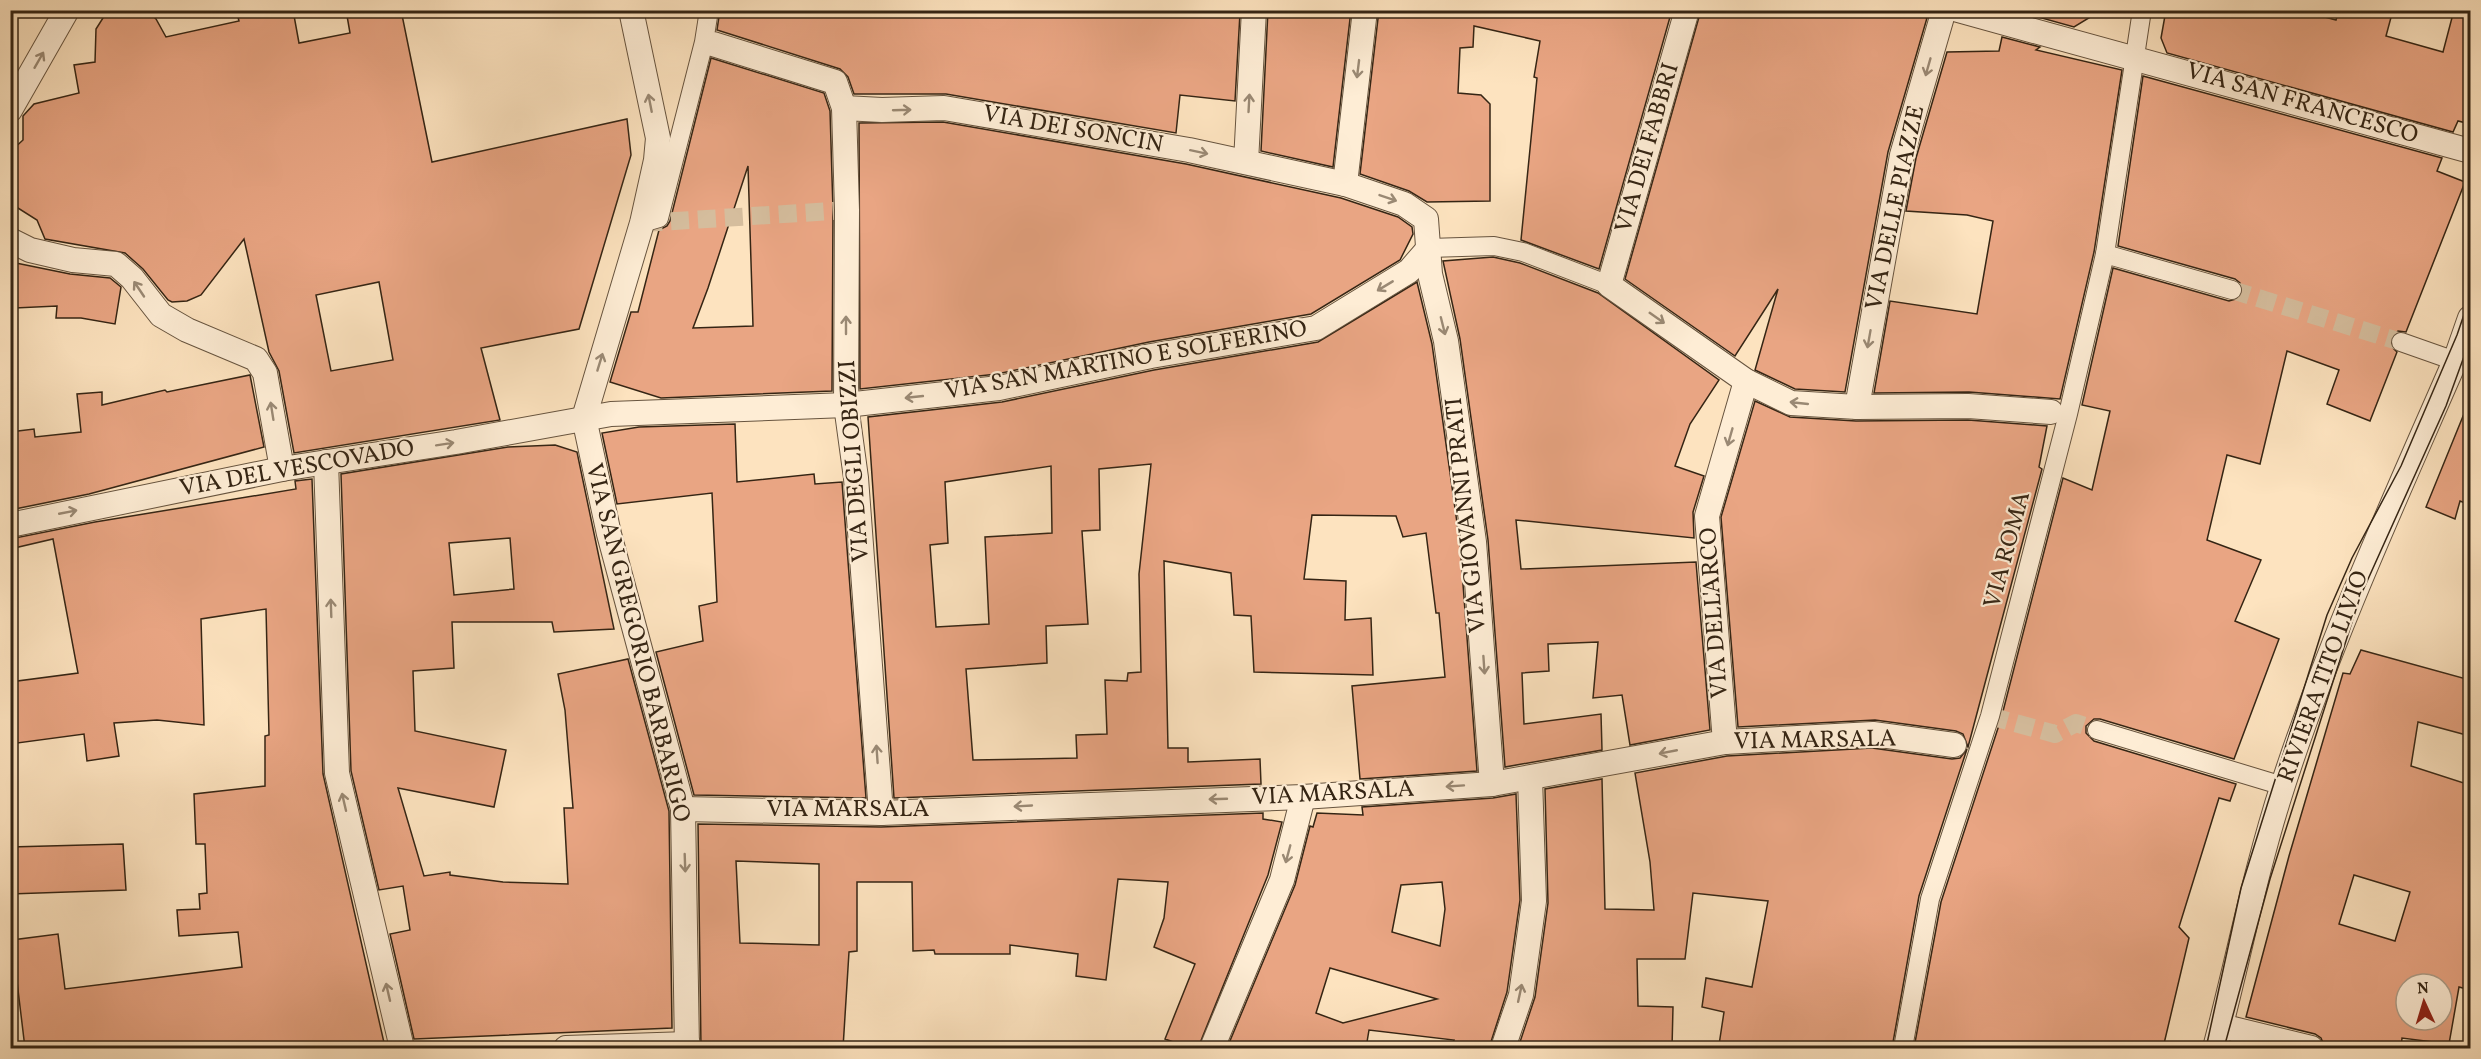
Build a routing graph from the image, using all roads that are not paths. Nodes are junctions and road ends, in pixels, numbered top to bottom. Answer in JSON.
{"nodes":[{"id":1,"x":67,"y":10,"type":"edge"},
{"id":2,"x":631,"y":10,"type":"edge"},
{"id":3,"x":709,"y":10,"type":"edge"},
{"id":4,"x":1254,"y":10,"type":"edge"},
{"id":5,"x":1365,"y":10,"type":"edge"},
{"id":6,"x":1687,"y":10,"type":"edge"},
{"id":7,"x":1944,"y":10,"type":"edge"},
{"id":8,"x":1958,"y":10,"type":"edge"},
{"id":9,"x":2142,"y":10,"type":"edge"},
{"id":10,"x":709,"y":43,"type":"junction"},
{"id":11,"x":2134,"y":57,"type":"junction"},
{"id":12,"x":844,"y":108,"type":"junction"},
{"id":13,"x":10,"y":110,"type":"edge"},
{"id":14,"x":2470,"y":151,"type":"edge"},
{"id":15,"x":1246,"y":162,"type":"junction"},
{"id":16,"x":1345,"y":184,"type":"junction"},
{"id":17,"x":642,"y":224,"type":"junction"},
{"id":18,"x":10,"y":240,"type":"edge"},
{"id":19,"x":1429,"y":248,"type":"junction"},
{"id":20,"x":2105,"y":254,"type":"junction"},
{"id":21,"x":1609,"y":285,"type":"junction"},
{"id":22,"x":2232,"y":290,"type":"tunnel mouth"},
{"id":23,"x":2470,"y":318,"type":"edge"},
{"id":24,"x":2401,"y":342,"type":"tunnel mouth"},
{"id":25,"x":2455,"y":361,"type":"junction"},
{"id":26,"x":1746,"y":381,"type":"junction"},
{"id":27,"x":846,"y":405,"type":"junction"},
{"id":28,"x":1857,"y":407,"type":"junction"},
{"id":29,"x":2059,"y":413,"type":"junction"},
{"id":30,"x":584,"y":418,"type":"junction"},
{"id":31,"x":326,"y":462,"type":"junction"},
{"id":32,"x":282,"y":469,"type":"junction"},
{"id":33,"x":10,"y":525,"type":"edge"},
{"id":34,"x":2097,"y":730,"type":"tunnel mouth"},
{"id":35,"x":1725,"y":742,"type":"junction"},
{"id":36,"x":1954,"y":745,"type":"joint"},
{"id":37,"x":1979,"y":748,"type":"junction"},
{"id":38,"x":1530,"y":778,"type":"junction"},
{"id":39,"x":1492,"y":784,"type":"junction"},
{"id":40,"x":2283,"y":786,"type":"junction"},
{"id":41,"x":1303,"y":797,"type":"junction"},
{"id":42,"x":683,"y":808,"type":"junction"},
{"id":43,"x":881,"y":813,"type":"junction"},
{"id":44,"x":2218,"y":1037,"type":"edge"},
{"id":45,"x":688,"y":1046,"type":"edge"},
{"id":46,"x":402,"y":1048,"type":"edge"},
{"id":47,"x":566,"y":1048,"type":"edge"},
{"id":48,"x":1212,"y":1048,"type":"edge"},
{"id":49,"x":1503,"y":1048,"type":"edge"},
{"id":50,"x":1903,"y":1048,"type":"edge"},
{"id":51,"x":2311,"y":1048,"type":"edge"}],
"edges":[{"from":13,"to":1,"type":"street","one_way":true},
{"from":17,"to":2,"type":"street","one_way":true},
{"from":3,"to":10,"type":"street"},
{"from":15,"to":4,"type":"street","one_way":true},
{"from":5,"to":16,"type":"street","one_way":true},
{"from":6,"to":21,"type":"street","name":"VIA DEI FABBRI"},
{"from":7,"to":28,"type":"street","name":"VIA DELLE PIAZZE","one_way":true},
{"from":8,"to":11,"type":"street","name":"VIA SAN FRANCESCO"},
{"from":9,"to":11,"type":"street","name":"VIA ROMA"},
{"from":10,"to":12,"type":"street"},
{"from":10,"to":17,"type":"street"},
{"from":11,"to":14,"type":"street","name":"VIA SAN FRANCESCO"},
{"from":11,"to":20,"type":"street","name":"VIA ROMA"},
{"from":12,"to":15,"type":"street","name":"VIA DEI SONCIN","one_way":true},
{"from":27,"to":12,"type":"street","name":"VIA DEGLI OBIZZI","one_way":true},
{"from":15,"to":16,"type":"street","name":"VIA DEI SONCIN"},
{"from":16,"to":19,"type":"street","name":"VIA DEI SONCIN","one_way":true},
{"from":30,"to":17,"type":"street","one_way":true},
{"from":32,"to":18,"type":"street","one_way":true},
{"from":19,"to":21,"type":"street"},
{"from":19,"to":27,"type":"street","name":"VIA SAN MARTINO E SOLFERINO","one_way":true},
{"from":19,"to":39,"type":"street","name":"VIA GIOVANNI PRATI","one_way":true},
{"from":20,"to":22,"type":"street"},
{"from":20,"to":29,"type":"street","name":"VIA ROMA"},
{"from":21,"to":26,"type":"street","one_way":true},
{"from":23,"to":25,"type":"street","name":"RIVIERA TITO LIVIO"},
{"from":24,"to":25,"type":"street"},
{"from":25,"to":40,"type":"street","name":"RIVIERA TITO LIVIO"},
{"from":28,"to":26,"type":"street","one_way":true},
{"from":26,"to":35,"type":"street","name":"VIA DELL'ARCO","one_way":true},
{"from":27,"to":30,"type":"street","name":"VIA SAN MARTINO E SOLFERINO"},
{"from":43,"to":27,"type":"street","name":"VIA DEGLI OBIZZI","one_way":true},
{"from":28,"to":29,"type":"street"},
{"from":29,"to":37,"type":"street","name":"VIA ROMA"},
{"from":31,"to":30,"type":"street","name":"VIA DEL VESCOVADO","one_way":true},
{"from":30,"to":42,"type":"street","name":"VIA SAN GREGORIO BARBARIGO"},
{"from":31,"to":32,"type":"street","name":"VIA DEL VESCOVADO"},
{"from":46,"to":31,"type":"street","one_way":true},
{"from":33,"to":32,"type":"street","name":"VIA DEL VESCOVADO","one_way":true},
{"from":34,"to":40,"type":"street"},
{"from":35,"to":36,"type":"street","name":"VIA MARSALA"},
{"from":35,"to":38,"type":"street","name":"VIA MARSALA","one_way":true},
{"from":36,"to":37,"type":"street","name":"VIA MARSALA"},
{"from":37,"to":50,"type":"street","name":"VIA ROMA"},
{"from":38,"to":39,"type":"street","name":"VIA MARSALA"},
{"from":49,"to":38,"type":"street","one_way":true},
{"from":39,"to":41,"type":"street","name":"VIA MARSALA","one_way":true},
{"from":40,"to":44,"type":"street","name":"RIVIERA TITO LIVIO"},
{"from":41,"to":43,"type":"street","name":"VIA MARSALA","one_way":true},
{"from":41,"to":48,"type":"street","one_way":true},
{"from":42,"to":43,"type":"street","name":"VIA MARSALA"},
{"from":42,"to":45,"type":"street","name":"VIA SAN GREGORIO BARBARIGO","one_way":true},
{"from":44,"to":51,"type":"street"},
{"from":45,"to":47,"type":"street"}]}
